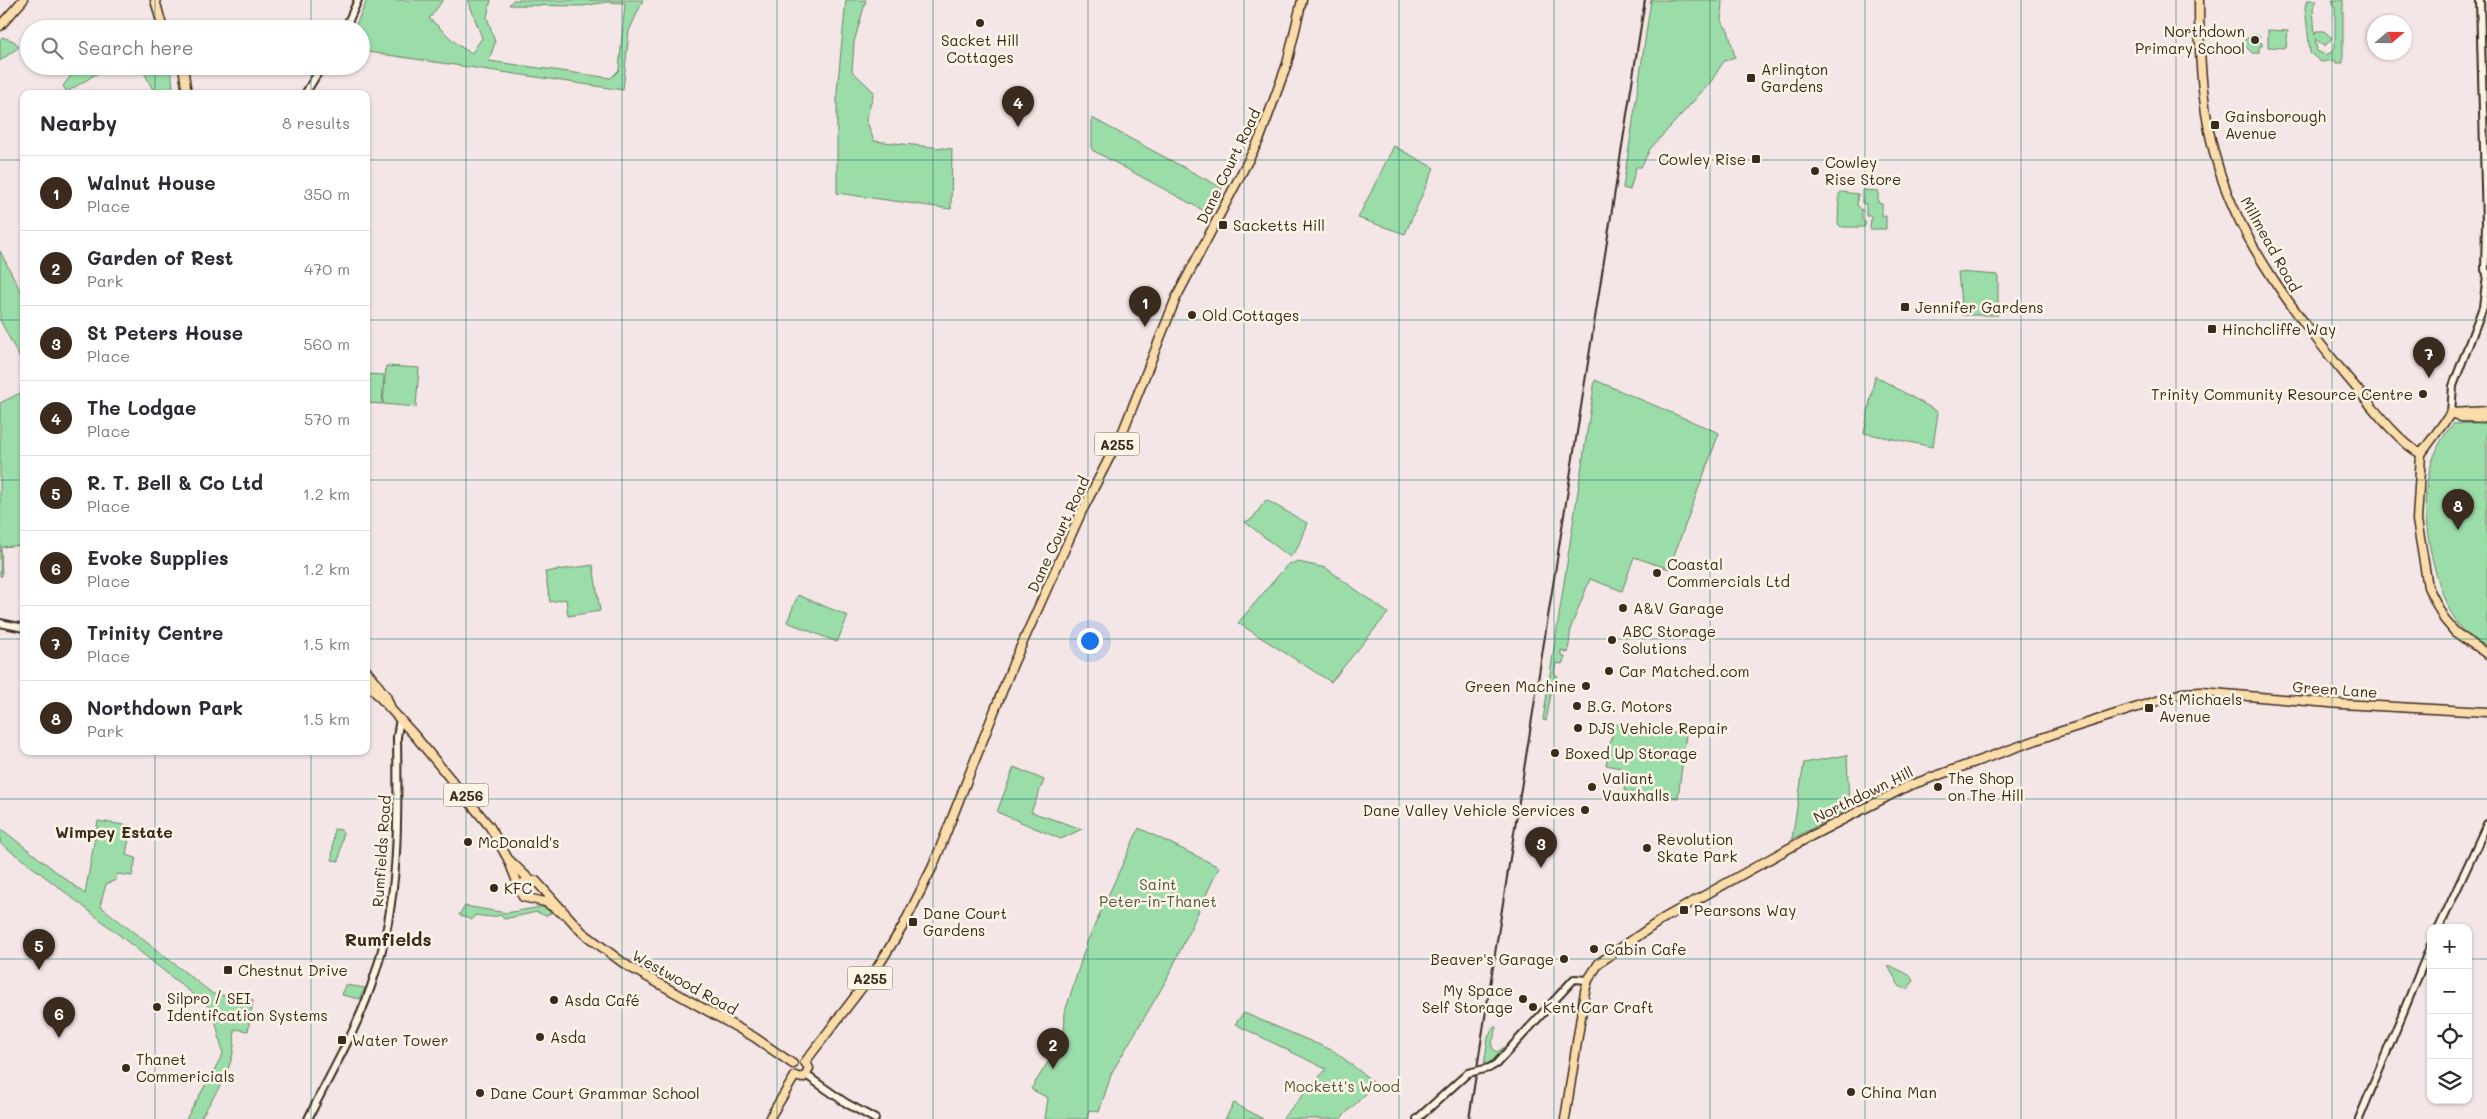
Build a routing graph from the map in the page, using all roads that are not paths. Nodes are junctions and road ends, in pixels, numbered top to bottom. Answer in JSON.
{"nodes":[{"id":1,"x":24,"y":0,"type":"edge"},
{"id":2,"x":155,"y":0,"type":"edge"},
{"id":3,"x":358,"y":0,"type":"edge"},
{"id":4,"x":1302,"y":0,"type":"edge"},
{"id":5,"x":2199,"y":0,"type":"edge"},
{"id":6,"x":2480,"y":0,"type":"edge"},
{"id":7,"x":161,"y":20,"type":"edge"},
{"id":8,"x":348,"y":20,"type":"edge"},
{"id":9,"x":0,"y":26,"type":"edge"},
{"id":10,"x":184,"y":75,"type":"edge"},
{"id":11,"x":316,"y":75,"type":"edge"},
{"id":12,"x":186,"y":90,"type":"edge"},
{"id":13,"x":307,"y":90,"type":"edge"},
{"id":14,"x":2486,"y":226,"type":"edge"},
{"id":15,"x":2487,"y":274,"type":"edge"},
{"id":16,"x":2487,"y":411,"type":"edge"},
{"id":17,"x":2451,"y":413,"type":"junction"},
{"id":18,"x":2487,"y":418,"type":"edge"},
{"id":19,"x":2422,"y":454,"type":"junction"},
{"id":20,"x":0,"y":623,"type":"edge"},
{"id":21,"x":20,"y":627,"type":"edge"},
{"id":22,"x":2487,"y":654,"type":"edge"},
{"id":23,"x":370,"y":675,"type":"edge"},
{"id":24,"x":370,"y":686,"type":"edge"},
{"id":25,"x":2182,"y":693,"type":"joint"},
{"id":26,"x":391,"y":707,"type":"junction"},
{"id":27,"x":2487,"y":712,"type":"edge"},
{"id":28,"x":400,"y":718,"type":"junction"},
{"id":29,"x":2487,"y":824,"type":"edge"},
{"id":30,"x":508,"y":859,"type":"junction"},
{"id":31,"x":529,"y":879,"type":"junction"},
{"id":32,"x":540,"y":886,"type":"junction"},
{"id":33,"x":520,"y":887,"type":"junction"},
{"id":34,"x":534,"y":899,"type":"junction"},
{"id":35,"x":568,"y":916,"type":"junction"},
{"id":36,"x":2441,"y":924,"type":"edge"},
{"id":37,"x":2427,"y":955,"type":"edge"},
{"id":38,"x":1588,"y":980,"type":"junction"},
{"id":39,"x":805,"y":1062,"type":"junction"},
{"id":40,"x":793,"y":1064,"type":"junction"},
{"id":41,"x":806,"y":1075,"type":"junction"},
{"id":42,"x":795,"y":1076,"type":"junction"},
{"id":43,"x":308,"y":1119,"type":"edge"},
{"id":44,"x":769,"y":1119,"type":"edge"},
{"id":45,"x":875,"y":1119,"type":"edge"},
{"id":46,"x":1417,"y":1119,"type":"edge"},
{"id":47,"x":1566,"y":1119,"type":"edge"},
{"id":48,"x":2359,"y":1119,"type":"edge"}],
"edges":[{"from":1,"to":9,"type":"main road"},
{"from":2,"to":7,"type":"main road"},
{"from":3,"to":8,"type":"street"},
{"from":4,"to":39,"type":"main road","name":"Dane Court Road","number":"A255"},
{"from":5,"to":19,"type":"main road","name":"Millmead Road"},
{"from":6,"to":14,"type":"street"},
{"from":10,"to":12,"type":"main road"},
{"from":11,"to":13,"type":"street"},
{"from":14,"to":15,"type":"street"},
{"from":15,"to":17,"type":"street"},
{"from":16,"to":17,"type":"main road"},
{"from":17,"to":18,"type":"main road"},
{"from":17,"to":19,"type":"main road"},
{"from":19,"to":22,"type":"main road"},
{"from":20,"to":21,"type":"street"},
{"from":23,"to":26,"type":"main road","number":"A256"},
{"from":24,"to":26,"type":"main road","number":"A256"},
{"from":25,"to":27,"type":"main road","name":"Green Lane"},
{"from":25,"to":38,"type":"main road","name":"Northdown Hill"},
{"from":26,"to":28,"type":"main road","number":"A256"},
{"from":28,"to":30,"type":"main road","number":"A256"},
{"from":28,"to":43,"type":"street","name":"Rumfields Road"},
{"from":29,"to":36,"type":"street"},
{"from":30,"to":31,"type":"main road","number":"A256"},
{"from":30,"to":33,"type":"main road","number":"A256"},
{"from":31,"to":32,"type":"main road"},
{"from":31,"to":33,"type":"main road"},
{"from":32,"to":34,"type":"main road"},
{"from":32,"to":35,"type":"main road","name":"Westwood Road"},
{"from":33,"to":34,"type":"main road"},
{"from":34,"to":35,"type":"main road","name":"Westwood Road"},
{"from":35,"to":40,"type":"main road","name":"Westwood Road"},
{"from":37,"to":48,"type":"street"},
{"from":38,"to":46,"type":"street","bridge":true},
{"from":38,"to":47,"type":"main road"},
{"from":39,"to":40,"type":"main road"},
{"from":39,"to":41,"type":"main road"},
{"from":40,"to":42,"type":"main road"},
{"from":41,"to":42,"type":"main road"},
{"from":41,"to":45,"type":"street"},
{"from":42,"to":44,"type":"main road"}]}
